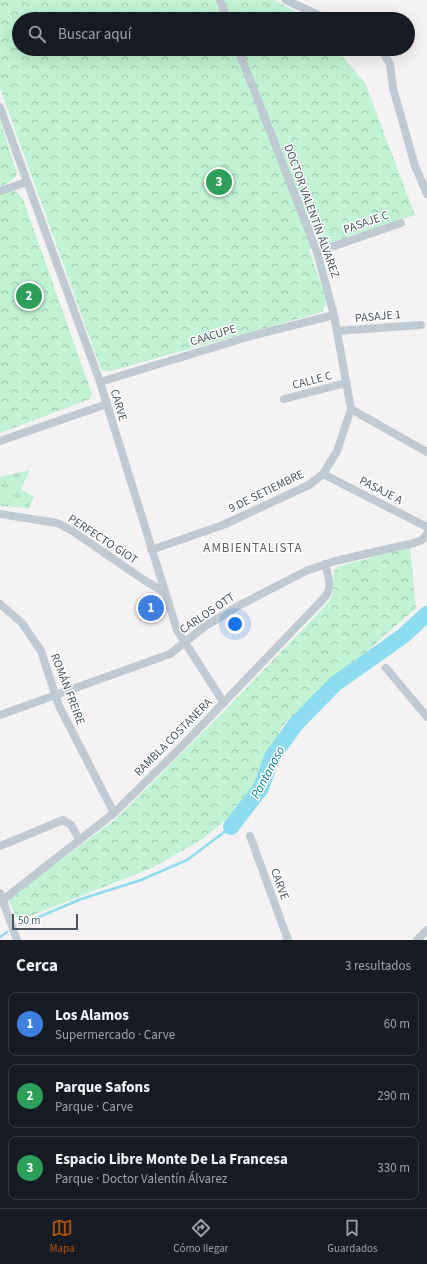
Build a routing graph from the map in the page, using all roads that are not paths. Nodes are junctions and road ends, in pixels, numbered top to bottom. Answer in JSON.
{"nodes":[{"id":1,"x":220,"y":0,"type":"edge"},
{"id":2,"x":286,"y":0,"type":"edge"},
{"id":3,"x":224,"y":12,"type":"edge"},
{"id":4,"x":312,"y":12,"type":"edge"},
{"id":5,"x":241,"y":56,"type":"edge"},
{"id":6,"x":385,"y":56,"type":"edge"},
{"id":7,"x":0,"y":107,"type":"edge"},
{"id":8,"x":27,"y":182,"type":"junction"},
{"id":9,"x":426,"y":186,"type":"edge"},
{"id":10,"x":0,"y":191,"type":"edge"},
{"id":11,"x":400,"y":223,"type":"dead end"},
{"id":12,"x":317,"y":252,"type":"junction"},
{"id":13,"x":334,"y":315,"type":"junction"},
{"id":14,"x":421,"y":325,"type":"dead end"},
{"id":15,"x":337,"y":332,"type":"junction"},
{"id":16,"x":100,"y":382,"type":"junction"},
{"id":17,"x":346,"y":383,"type":"junction"},
{"id":18,"x":284,"y":400,"type":"dead end"},
{"id":19,"x":106,"y":404,"type":"junction"},
{"id":20,"x":351,"y":409,"type":"junction"},
{"id":21,"x":0,"y":441,"type":"edge"},
{"id":22,"x":427,"y":452,"type":"edge"},
{"id":23,"x":323,"y":474,"type":"junction"},
{"id":24,"x":0,"y":514,"type":"edge"},
{"id":25,"x":427,"y":528,"type":"edge"},
{"id":26,"x":427,"y":534,"type":"edge"},
{"id":27,"x":151,"y":550,"type":"junction"},
{"id":28,"x":325,"y":564,"type":"junction"},
{"id":29,"x":164,"y":592,"type":"junction"},
{"id":30,"x":0,"y":604,"type":"edge"},
{"id":31,"x":184,"y":644,"type":"junction"},
{"id":32,"x":386,"y":668,"type":"dead end"},
{"id":33,"x":56,"y":695,"type":"junction"},
{"id":34,"x":224,"y":703,"type":"junction"},
{"id":35,"x":0,"y":715,"type":"edge"},
{"id":36,"x":427,"y":717,"type":"edge"},
{"id":37,"x":114,"y":813,"type":"junction"},
{"id":38,"x":250,"y":836,"type":"dead end"},
{"id":39,"x":79,"y":839,"type":"junction"},
{"id":40,"x":0,"y":846,"type":"edge"},
{"id":41,"x":1,"y":898,"type":"edge"},
{"id":42,"x":427,"y":930,"type":"edge"},
{"id":43,"x":17,"y":940,"type":"edge"},
{"id":44,"x":288,"y":940,"type":"edge"},
{"id":45,"x":417,"y":940,"type":"edge"}],
"edges":[{"from":1,"to":3,"type":"street"},
{"from":2,"to":4,"type":"street"},
{"from":5,"to":12,"type":"street","name":"DOCTOR VALENTÍN ÁLVAREZ"},
{"from":6,"to":9,"type":"street"},
{"from":7,"to":8,"type":"street","name":"CARVE"},
{"from":8,"to":10,"type":"street"},
{"from":8,"to":16,"type":"street","name":"CARVE"},
{"from":11,"to":12,"type":"street","name":"PASAJE C"},
{"from":12,"to":13,"type":"street","name":"DOCTOR VALENTÍN ÁLVAREZ"},
{"from":13,"to":15,"type":"street","name":"DOCTOR VALENTÍN ÁLVAREZ"},
{"from":13,"to":16,"type":"street","name":"CAACUPE"},
{"from":14,"to":15,"type":"street","name":"PASAJE 1"},
{"from":15,"to":17,"type":"street","name":"DOCTOR VALENTÍN ÁLVAREZ"},
{"from":16,"to":19,"type":"street","name":"CARVE"},
{"from":17,"to":18,"type":"street","name":"CALLE C"},
{"from":17,"to":20,"type":"street","name":"DOCTOR VALENTÍN ÁLVAREZ"},
{"from":19,"to":21,"type":"street"},
{"from":19,"to":27,"type":"street","name":"CARVE"},
{"from":20,"to":22,"type":"street"},
{"from":20,"to":23,"type":"street","name":"9 DE SETIEMBRE"},
{"from":23,"to":25,"type":"street","name":"PASAJE A"},
{"from":23,"to":27,"type":"street","name":"9 DE SETIEMBRE"},
{"from":24,"to":29,"type":"street","name":"PERFECTO GIOT"},
{"from":26,"to":28,"type":"street","name":"CARLOS OTT"},
{"from":27,"to":29,"type":"street","name":"CARVE"},
{"from":28,"to":31,"type":"street","name":"CARLOS OTT"},
{"from":28,"to":34,"type":"street","name":"RAMBLA COSTANERA"},
{"from":29,"to":31,"type":"street","name":"CARVE"},
{"from":30,"to":33,"type":"street","name":"ROMÁN FREIRE"},
{"from":31,"to":33,"type":"street","name":"CARLOS OTT"},
{"from":31,"to":34,"type":"street","name":"CARVE"},
{"from":32,"to":36,"type":"street"},
{"from":33,"to":35,"type":"street","name":"CARLOS OTT"},
{"from":33,"to":37,"type":"street","name":"ROMÁN FREIRE"},
{"from":34,"to":37,"type":"street","name":"RAMBLA COSTANERA"},
{"from":37,"to":39,"type":"street","name":"RAMBLA COSTANERA"},
{"from":38,"to":44,"type":"street","name":"CARVE"},
{"from":39,"to":40,"type":"street"},
{"from":39,"to":41,"type":"street","name":"RAMBLA COSTANERA"},
{"from":41,"to":43,"type":"street"},
{"from":42,"to":45,"type":"street"}]}
